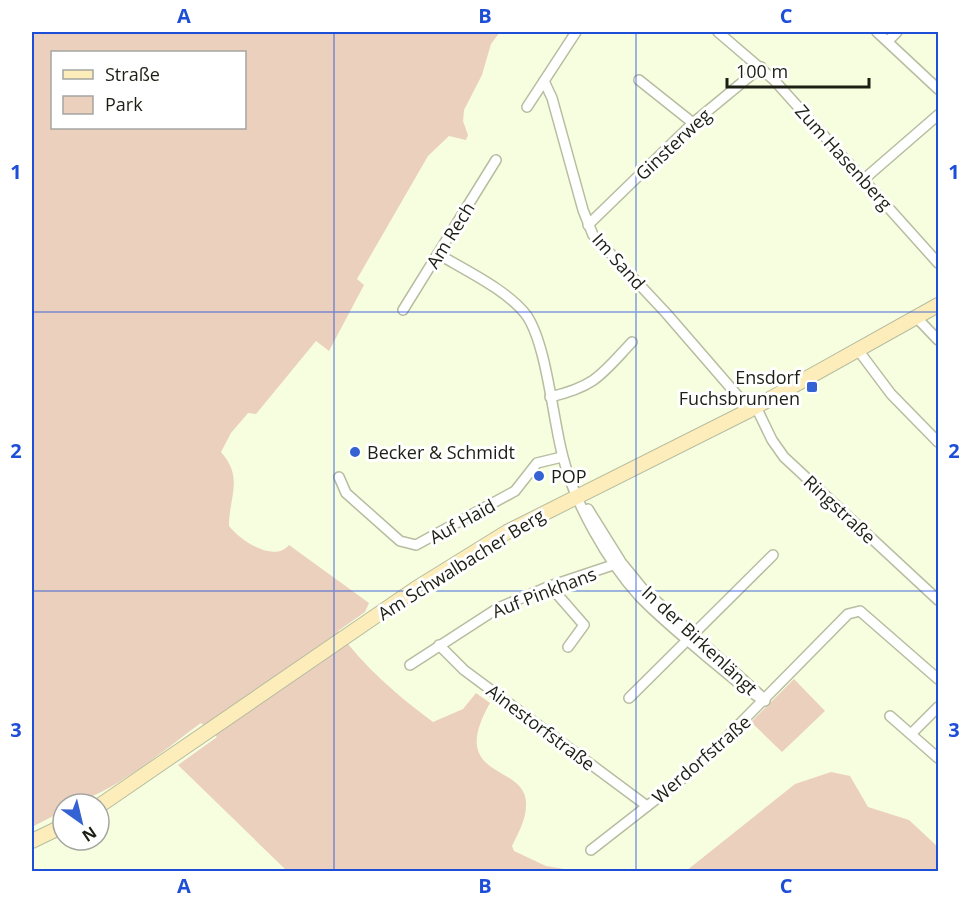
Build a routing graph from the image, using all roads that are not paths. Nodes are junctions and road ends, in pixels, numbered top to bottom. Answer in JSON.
{"nodes":[{"id":1,"x":576,"y":32,"type":"edge"},
{"id":2,"x":718,"y":32,"type":"edge"},
{"id":3,"x":877,"y":32,"type":"edge"},
{"id":4,"x":897,"y":32,"type":"edge"},
{"id":5,"x":888,"y":40,"type":"junction"},
{"id":6,"x":762,"y":67,"type":"junction"},
{"id":7,"x":639,"y":80,"type":"dead end"},
{"id":8,"x":544,"y":81,"type":"junction"},
{"id":9,"x":939,"y":89,"type":"edge"},
{"id":10,"x":527,"y":107,"type":"dead end"},
{"id":11,"x":939,"y":115,"type":"edge"},
{"id":12,"x":693,"y":123,"type":"junction"},
{"id":13,"x":496,"y":160,"type":"dead end"},
{"id":14,"x":863,"y":180,"type":"junction"},
{"id":15,"x":588,"y":225,"type":"junction"},
{"id":16,"x":438,"y":254,"type":"junction"},
{"id":17,"x":939,"y":263,"type":"edge"},
{"id":18,"x":939,"y":305,"type":"edge"},
{"id":19,"x":403,"y":310,"type":"dead end"},
{"id":20,"x":916,"y":317,"type":"junction"},
{"id":21,"x":939,"y":340,"type":"edge"},
{"id":22,"x":632,"y":342,"type":"dead end"},
{"id":23,"x":858,"y":350,"type":"junction"},
{"id":24,"x":550,"y":397,"type":"junction"},
{"id":25,"x":753,"y":409,"type":"junction"},
{"id":26,"x":939,"y":442,"type":"edge"},
{"id":27,"x":562,"y":457,"type":"junction"},
{"id":28,"x":339,"y":477,"type":"dead end"},
{"id":29,"x":578,"y":496,"type":"junction"},
{"id":30,"x":773,"y":555,"type":"dead end"},
{"id":31,"x":619,"y":563,"type":"junction"},
{"id":32,"x":550,"y":586,"type":"junction"},
{"id":33,"x":939,"y":600,"type":"edge"},
{"id":34,"x":691,"y":638,"type":"junction"},
{"id":35,"x":439,"y":645,"type":"junction"},
{"id":36,"x":568,"y":647,"type":"dead end"},
{"id":37,"x":410,"y":665,"type":"dead end"},
{"id":38,"x":939,"y":679,"type":"edge"},
{"id":39,"x":629,"y":699,"type":"dead end"},
{"id":40,"x":765,"y":701,"type":"junction"},
{"id":41,"x":939,"y":707,"type":"edge"},
{"id":42,"x":890,"y":716,"type":"dead end"},
{"id":43,"x":912,"y":734,"type":"junction"},
{"id":44,"x":939,"y":758,"type":"edge"},
{"id":45,"x":111,"y":798,"type":"edge"},
{"id":46,"x":647,"y":806,"type":"junction"},
{"id":47,"x":51,"y":832,"type":"edge"},
{"id":48,"x":32,"y":841,"type":"edge"},
{"id":49,"x":591,"y":850,"type":"dead end"}],
"edges":[{"from":1,"to":8,"type":"street"},
{"from":2,"to":6,"type":"street","name":"Zum Hasenberg"},
{"from":3,"to":5,"type":"street"},
{"from":4,"to":5,"type":"street"},
{"from":5,"to":9,"type":"street"},
{"from":6,"to":12,"type":"street","name":"Ginsterweg"},
{"from":6,"to":14,"type":"street","name":"Zum Hasenberg"},
{"from":7,"to":12,"type":"street"},
{"from":8,"to":10,"type":"street"},
{"from":8,"to":15,"type":"street","name":"Im Sand"},
{"from":11,"to":14,"type":"street"},
{"from":12,"to":15,"type":"street","name":"Ginsterweg"},
{"from":13,"to":16,"type":"street","name":"Am Rech"},
{"from":14,"to":17,"type":"street","name":"Zum Hasenberg"},
{"from":15,"to":25,"type":"street","name":"Im Sand"},
{"from":16,"to":19,"type":"street","name":"Am Rech"},
{"from":16,"to":24,"type":"street","name":"In der Birkenlängt"},
{"from":18,"to":20,"type":"main road","name":"Am Schwalbacher Berg"},
{"from":20,"to":21,"type":"street"},
{"from":20,"to":23,"type":"main road","name":"Am Schwalbacher Berg"},
{"from":22,"to":24,"type":"street"},
{"from":23,"to":25,"type":"main road","name":"Am Schwalbacher Berg"},
{"from":23,"to":26,"type":"street"},
{"from":24,"to":27,"type":"street","name":"In der Birkenlängt"},
{"from":25,"to":29,"type":"main road","name":"Am Schwalbacher Berg"},
{"from":25,"to":33,"type":"street","name":"Ringstraße"},
{"from":27,"to":28,"type":"street","name":"Auf Haid"},
{"from":27,"to":29,"type":"street","name":"In der Birkenlängt"},
{"from":29,"to":31,"type":"street","name":"In der Birkenlängt"},
{"from":29,"to":45,"type":"main road","name":"Am Schwalbacher Berg"},
{"from":30,"to":34,"type":"street"},
{"from":31,"to":32,"type":"street","name":"Auf Pinkhans"},
{"from":31,"to":34,"type":"street","name":"In der Birkenlängt"},
{"from":32,"to":35,"type":"street","name":"Auf Pinkhans"},
{"from":32,"to":36,"type":"street"},
{"from":34,"to":39,"type":"street"},
{"from":34,"to":40,"type":"street","name":"In der Birkenlängt"},
{"from":35,"to":37,"type":"street","name":"Auf Pinkhans"},
{"from":35,"to":46,"type":"street","name":"Ainestorfstraße"},
{"from":38,"to":40,"type":"street","name":"Werdorfstraße"},
{"from":40,"to":46,"type":"street","name":"Werdorfstraße"},
{"from":41,"to":43,"type":"street"},
{"from":42,"to":43,"type":"street"},
{"from":43,"to":44,"type":"street"},
{"from":46,"to":49,"type":"street","name":"Werdorfstraße"},
{"from":47,"to":48,"type":"main road"}]}
